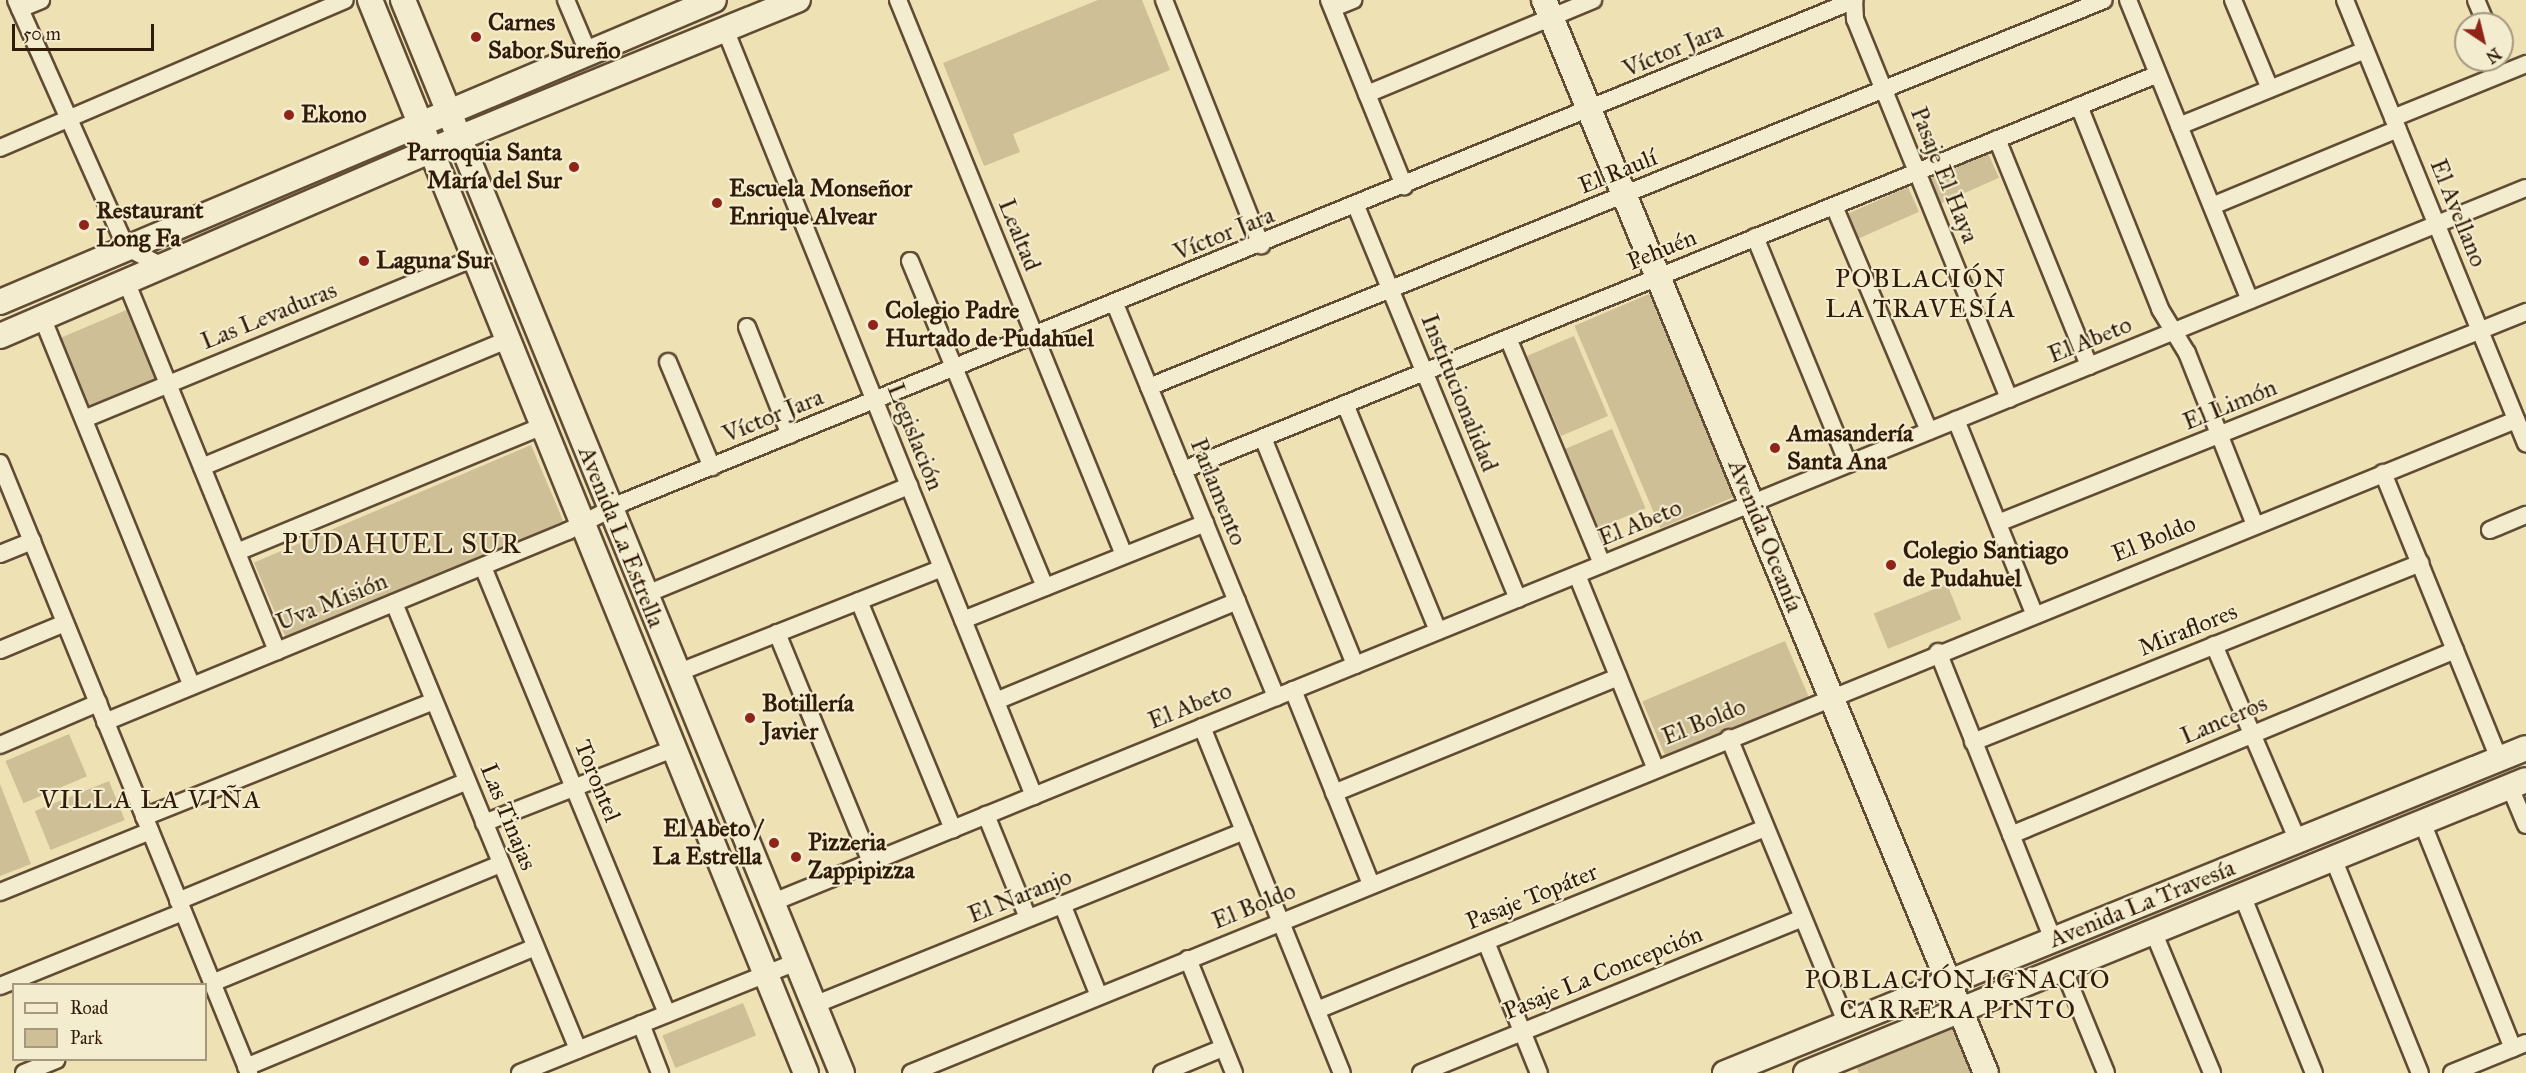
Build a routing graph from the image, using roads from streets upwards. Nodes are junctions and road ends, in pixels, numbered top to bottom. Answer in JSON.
{"nodes":[{"id":1,"x":41,"y":0,"type":"edge"},
{"id":2,"x":345,"y":0,"type":"edge"},
{"id":3,"x":370,"y":0,"type":"edge"},
{"id":4,"x":403,"y":0,"type":"edge"},
{"id":5,"x":566,"y":0,"type":"edge"},
{"id":6,"x":798,"y":0,"type":"edge"},
{"id":7,"x":897,"y":0,"type":"edge"},
{"id":8,"x":1164,"y":0,"type":"edge"},
{"id":9,"x":1353,"y":0,"type":"edge"},
{"id":10,"x":1593,"y":0,"type":"edge"},
{"id":11,"x":1854,"y":0,"type":"edge"},
{"id":12,"x":2104,"y":0,"type":"edge"},
{"id":13,"x":2128,"y":0,"type":"edge"},
{"id":14,"x":2233,"y":0,"type":"edge"},
{"id":15,"x":2345,"y":0,"type":"edge"},
{"id":16,"x":704,"y":2,"type":"edge"},
{"id":17,"x":18,"y":4,"type":"edge"},
{"id":18,"x":1331,"y":4,"type":"edge"},
{"id":19,"x":1547,"y":9,"type":"edge"},
{"id":20,"x":725,"y":29,"type":"junction"},
{"id":21,"x":2365,"y":50,"type":"junction"},
{"id":22,"x":588,"y":52,"type":"junction"},
{"id":23,"x":2492,"y":72,"type":"edge"},
{"id":24,"x":2158,"y":74,"type":"junction"},
{"id":25,"x":2270,"y":89,"type":"junction"},
{"id":26,"x":1884,"y":90,"type":"junction"},
{"id":27,"x":1367,"y":94,"type":"junction"},
{"id":28,"x":2079,"y":106,"type":"junction"},
{"id":29,"x":447,"y":109,"type":"junction"},
{"id":30,"x":1591,"y":110,"type":"junction"},
{"id":31,"x":67,"y":119,"type":"junction"},
{"id":32,"x":418,"y":122,"type":"junction"},
{"id":33,"x":2396,"y":124,"type":"junction"},
{"id":34,"x":2179,"y":126,"type":"junction"},
{"id":35,"x":459,"y":138,"type":"junction"},
{"id":36,"x":1997,"y":139,"type":"junction"},
{"id":37,"x":0,"y":148,"type":"edge"},
{"id":38,"x":430,"y":150,"type":"junction"},
{"id":39,"x":1917,"y":172,"type":"junction"},
{"id":40,"x":1404,"y":186,"type":"junction"},
{"id":41,"x":2526,"y":188,"type":"edge"},
{"id":42,"x":1626,"y":195,"type":"junction"},
{"id":43,"x":1356,"y":206,"type":"junction"},
{"id":44,"x":1834,"y":206,"type":"junction"},
{"id":45,"x":2212,"y":206,"type":"junction"},
{"id":46,"x":2437,"y":224,"type":"junction"},
{"id":47,"x":1755,"y":237,"type":"junction"},
{"id":48,"x":1261,"y":244,"type":"junction"},
{"id":49,"x":126,"y":248,"type":"junction"},
{"id":50,"x":474,"y":258,"type":"junction"},
{"id":51,"x":909,"y":261,"type":"dead end"},
{"id":52,"x":161,"y":266,"type":"junction"},
{"id":53,"x":1659,"y":278,"type":"junction"},
{"id":54,"x":126,"y":281,"type":"junction"},
{"id":55,"x":1391,"y":289,"type":"junction"},
{"id":56,"x":2250,"y":300,"type":"junction"},
{"id":57,"x":0,"y":302,"type":"edge"},
{"id":58,"x":1115,"y":304,"type":"junction"},
{"id":59,"x":2526,"y":312,"type":"edge"},
{"id":60,"x":42,"y":317,"type":"junction"},
{"id":61,"x":747,"y":327,"type":"dead end"},
{"id":62,"x":2175,"y":331,"type":"junction"},
{"id":63,"x":2480,"y":331,"type":"junction"},
{"id":64,"x":0,"y":336,"type":"edge"},
{"id":65,"x":1035,"y":337,"type":"junction"},
{"id":66,"x":1508,"y":338,"type":"junction"},
{"id":67,"x":507,"y":340,"type":"junction"},
{"id":68,"x":668,"y":362,"type":"dead end"},
{"id":69,"x":2090,"y":366,"type":"junction"},
{"id":70,"x":954,"y":369,"type":"junction"},
{"id":71,"x":1425,"y":372,"type":"junction"},
{"id":72,"x":168,"y":384,"type":"junction"},
{"id":73,"x":1149,"y":387,"type":"junction"},
{"id":74,"x":2009,"y":399,"type":"junction"},
{"id":75,"x":875,"y":401,"type":"junction"},
{"id":76,"x":1346,"y":405,"type":"junction"},
{"id":77,"x":84,"y":419,"type":"junction"},
{"id":78,"x":1956,"y":420,"type":"junction"},
{"id":79,"x":2516,"y":420,"type":"junction"},
{"id":80,"x":542,"y":426,"type":"junction"},
{"id":81,"x":1929,"y":431,"type":"junction"},
{"id":82,"x":790,"y":435,"type":"junction"},
{"id":83,"x":2219,"y":435,"type":"junction"},
{"id":84,"x":1263,"y":438,"type":"junction"},
{"id":85,"x":2526,"y":444,"type":"edge"},
{"id":86,"x":0,"y":463,"type":"edge"},
{"id":87,"x":1848,"y":464,"type":"junction"},
{"id":88,"x":202,"y":467,"type":"junction"},
{"id":89,"x":711,"y":467,"type":"junction"},
{"id":90,"x":1183,"y":470,"type":"junction"},
{"id":91,"x":2383,"y":473,"type":"junction"},
{"id":92,"x":909,"y":486,"type":"junction"},
{"id":93,"x":1752,"y":503,"type":"junction"},
{"id":94,"x":609,"y":509,"type":"junction"},
{"id":95,"x":2526,"y":515,"type":"edge"},
{"id":96,"x":1204,"y":523,"type":"junction"},
{"id":97,"x":1998,"y":523,"type":"junction"},
{"id":98,"x":582,"y":524,"type":"junction"},
{"id":99,"x":2254,"y":525,"type":"junction"},
{"id":100,"x":2490,"y":530,"type":"dead end"},
{"id":101,"x":32,"y":541,"type":"junction"},
{"id":102,"x":237,"y":552,"type":"junction"},
{"id":103,"x":0,"y":554,"type":"edge"},
{"id":104,"x":1124,"y":555,"type":"junction"},
{"id":105,"x":2420,"y":563,"type":"junction"},
{"id":106,"x":1602,"y":564,"type":"junction"},
{"id":107,"x":483,"y":567,"type":"junction"},
{"id":108,"x":942,"y":568,"type":"junction"},
{"id":109,"x":1577,"y":574,"type":"junction"},
{"id":110,"x":1045,"y":587,"type":"junction"},
{"id":111,"x":644,"y":595,"type":"junction"},
{"id":112,"x":1518,"y":599,"type":"junction"},
{"id":113,"x":859,"y":601,"type":"junction"},
{"id":114,"x":1237,"y":601,"type":"junction"},
{"id":115,"x":394,"y":603,"type":"junction"},
{"id":116,"x":2034,"y":613,"type":"junction"},
{"id":117,"x":963,"y":620,"type":"junction"},
{"id":118,"x":65,"y":623,"type":"junction"},
{"id":119,"x":1438,"y":631,"type":"junction"},
{"id":120,"x":777,"y":633,"type":"junction"},
{"id":121,"x":2214,"y":645,"type":"junction"},
{"id":122,"x":0,"y":650,"type":"edge"},
{"id":123,"x":2455,"y":650,"type":"junction"},
{"id":124,"x":277,"y":651,"type":"junction"},
{"id":125,"x":1938,"y":652,"type":"junction"},
{"id":126,"x":1355,"y":665,"type":"junction"},
{"id":127,"x":677,"y":674,"type":"junction"},
{"id":128,"x":1618,"y":677,"type":"junction"},
{"id":129,"x":192,"y":686,"type":"junction"},
{"id":130,"x":1293,"y":690,"type":"junction"},
{"id":131,"x":1276,"y":697,"type":"junction"},
{"id":132,"x":1831,"y":697,"type":"junction"},
{"id":133,"x":434,"y":701,"type":"junction"},
{"id":134,"x":996,"y":701,"type":"junction"},
{"id":135,"x":98,"y":703,"type":"junction"},
{"id":136,"x":105,"y":722,"type":"junction"},
{"id":137,"x":1202,"y":728,"type":"junction"},
{"id":138,"x":2252,"y":735,"type":"junction"},
{"id":139,"x":1729,"y":738,"type":"junction"},
{"id":140,"x":1973,"y":742,"type":"junction"},
{"id":141,"x":0,"y":745,"type":"edge"},
{"id":142,"x":2526,"y":748,"type":"edge"},
{"id":143,"x":673,"y":749,"type":"junction"},
{"id":144,"x":2499,"y":759,"type":"junction"},
{"id":145,"x":1655,"y":768,"type":"junction"},
{"id":146,"x":467,"y":781,"type":"junction"},
{"id":147,"x":2518,"y":783,"type":"edge"},
{"id":148,"x":574,"y":788,"type":"junction"},
{"id":149,"x":1334,"y":793,"type":"junction"},
{"id":150,"x":1034,"y":796,"type":"junction"},
{"id":151,"x":986,"y":815,"type":"junction"},
{"id":152,"x":2422,"y":822,"type":"junction"},
{"id":153,"x":484,"y":823,"type":"junction"},
{"id":154,"x":147,"y":824,"type":"junction"},
{"id":155,"x":2526,"y":825,"type":"edge"},
{"id":156,"x":1766,"y":828,"type":"junction"},
{"id":157,"x":953,"y":829,"type":"junction"},
{"id":158,"x":1244,"y":831,"type":"junction"},
{"id":159,"x":2011,"y":835,"type":"junction"},
{"id":160,"x":2298,"y":841,"type":"junction"},
{"id":161,"x":2333,"y":858,"type":"junction"},
{"id":162,"x":871,"y":862,"type":"junction"},
{"id":163,"x":501,"y":864,"type":"junction"},
{"id":164,"x":1371,"y":884,"type":"junction"},
{"id":165,"x":0,"y":892,"type":"edge"},
{"id":166,"x":2242,"y":896,"type":"junction"},
{"id":167,"x":771,"y":903,"type":"junction"},
{"id":168,"x":1062,"y":904,"type":"junction"},
{"id":169,"x":181,"y":906,"type":"junction"},
{"id":170,"x":1028,"y":918,"type":"junction"},
{"id":171,"x":1803,"y":918,"type":"junction"},
{"id":172,"x":1281,"y":921,"type":"junction"},
{"id":173,"x":2153,"y":932,"type":"junction"},
{"id":174,"x":2053,"y":940,"type":"junction"},
{"id":175,"x":1486,"y":942,"type":"junction"},
{"id":176,"x":535,"y":947,"type":"junction"},
{"id":177,"x":1188,"y":959,"type":"junction"},
{"id":178,"x":796,"y":962,"type":"junction"},
{"id":179,"x":2063,"y":968,"type":"junction"},
{"id":180,"x":765,"y":974,"type":"junction"},
{"id":181,"x":1948,"y":983,"type":"junction"},
{"id":182,"x":0,"y":986,"type":"edge"},
{"id":183,"x":211,"y":992,"type":"edge"},
{"id":184,"x":1099,"y":996,"type":"junction"},
{"id":185,"x":814,"y":1005,"type":"junction"},
{"id":186,"x":1317,"y":1010,"type":"junction"},
{"id":187,"x":1960,"y":1010,"type":"junction"},
{"id":188,"x":667,"y":1014,"type":"junction"},
{"id":189,"x":641,"y":1024,"type":"junction"},
{"id":190,"x":1847,"y":1024,"type":"junction"},
{"id":191,"x":1522,"y":1032,"type":"junction"},
{"id":192,"x":2520,"y":1046,"type":"edge"},
{"id":193,"x":1223,"y":1048,"type":"junction"},
{"id":194,"x":578,"y":1050,"type":"junction"},
{"id":195,"x":52,"y":1061,"type":"edge"},
{"id":196,"x":1841,"y":1066,"type":"edge"},
{"id":197,"x":248,"y":1070,"type":"edge"},
{"id":198,"x":531,"y":1071,"type":"edge"},
{"id":199,"x":24,"y":1073,"type":"edge"},
{"id":200,"x":660,"y":1073,"type":"edge"},
{"id":201,"x":806,"y":1073,"type":"edge"},
{"id":202,"x":842,"y":1073,"type":"edge"},
{"id":203,"x":911,"y":1073,"type":"edge"},
{"id":204,"x":1162,"y":1073,"type":"edge"},
{"id":205,"x":1233,"y":1073,"type":"edge"},
{"id":206,"x":1342,"y":1073,"type":"edge"},
{"id":207,"x":1421,"y":1073,"type":"edge"},
{"id":208,"x":1539,"y":1073,"type":"edge"},
{"id":209,"x":1725,"y":1073,"type":"edge"},
{"id":210,"x":1806,"y":1073,"type":"edge"},
{"id":211,"x":1986,"y":1073,"type":"edge"},
{"id":212,"x":2106,"y":1073,"type":"edge"},
{"id":213,"x":2212,"y":1073,"type":"edge"},
{"id":214,"x":2314,"y":1073,"type":"edge"},
{"id":215,"x":2420,"y":1073,"type":"edge"},
{"id":216,"x":2452,"y":1073,"type":"edge"}],
"edges":[{"from":1,"to":17,"type":"street"},
{"from":2,"to":31,"type":"street"},
{"from":3,"to":32,"type":"street","name":"Avenida La Estrella"},
{"from":4,"to":29,"type":"street","name":"Avenida La Estrella"},
{"from":5,"to":22,"type":"street"},
{"from":6,"to":20,"type":"street"},
{"from":7,"to":65,"type":"street","name":"Lealtad"},
{"from":8,"to":48,"type":"street"},
{"from":9,"to":18,"type":"street"},
{"from":10,"to":19,"type":"street"},
{"from":11,"to":26,"type":"street","name":"Pasaje El Haya"},
{"from":11,"to":30,"type":"street","name":"Víctor Jara"},
{"from":12,"to":26,"type":"street","name":"El Raulí"},
{"from":13,"to":24,"type":"street"},
{"from":14,"to":25,"type":"street"},
{"from":15,"to":21,"type":"street","name":"El Avellano"},
{"from":16,"to":22,"type":"street"},
{"from":17,"to":31,"type":"street"},
{"from":18,"to":27,"type":"street"},
{"from":19,"to":27,"type":"street"},
{"from":19,"to":30,"type":"street","name":"Avenida Oceanía"},
{"from":20,"to":35,"type":"street"},
{"from":20,"to":75,"type":"street","name":"Legislación"},
{"from":21,"to":25,"type":"street"},
{"from":21,"to":33,"type":"street","name":"El Avellano"},
{"from":22,"to":29,"type":"street"},
{"from":23,"to":33,"type":"street"},
{"from":24,"to":28,"type":"street","name":"Pehuén"},
{"from":24,"to":34,"type":"street"},
{"from":25,"to":34,"type":"street"},
{"from":26,"to":39,"type":"street","name":"Pasaje El Haya"},
{"from":26,"to":42,"type":"street","name":"El Raulí"},
{"from":27,"to":40,"type":"street"},
{"from":28,"to":36,"type":"street","name":"Pehuén"},
{"from":28,"to":62,"type":"street"},
{"from":29,"to":32,"type":"street"},
{"from":29,"to":35,"type":"street","name":"Avenida La Estrella"},
{"from":30,"to":40,"type":"street","name":"Víctor Jara"},
{"from":30,"to":42,"type":"street","name":"Avenida Oceanía"},
{"from":31,"to":37,"type":"street"},
{"from":31,"to":49,"type":"street"},
{"from":32,"to":38,"type":"street","name":"Avenida La Estrella"},
{"from":32,"to":49,"type":"street"},
{"from":33,"to":45,"type":"street"},
{"from":33,"to":46,"type":"street","name":"El Avellano"},
{"from":34,"to":45,"type":"street"},
{"from":35,"to":38,"type":"street"},
{"from":35,"to":94,"type":"street","name":"Avenida La Estrella"},
{"from":36,"to":39,"type":"street","name":"Pehuén"},
{"from":36,"to":69,"type":"street"},
{"from":38,"to":50,"type":"street","name":"Avenida La Estrella"},
{"from":38,"to":52,"type":"street"},
{"from":39,"to":44,"type":"street","name":"Pehuén"},
{"from":39,"to":74,"type":"street","name":"Pasaje El Haya"},
{"from":40,"to":43,"type":"street","name":"Víctor Jara"},
{"from":41,"to":46,"type":"street","name":"El Abeto"},
{"from":42,"to":53,"type":"street","name":"Avenida Oceanía"},
{"from":42,"to":55,"type":"street","name":"El Raulí"},
{"from":43,"to":48,"type":"street","name":"Víctor Jara"},
{"from":43,"to":55,"type":"street","name":"Institucionalidad"},
{"from":44,"to":47,"type":"street","name":"Pehuén"},
{"from":44,"to":81,"type":"street"},
{"from":45,"to":56,"type":"street"},
{"from":46,"to":56,"type":"street","name":"El Abeto"},
{"from":46,"to":63,"type":"street","name":"El Avellano"},
{"from":47,"to":53,"type":"street","name":"Pehuén"},
{"from":47,"to":87,"type":"street"},
{"from":48,"to":58,"type":"street","name":"Víctor Jara"},
{"from":49,"to":52,"type":"street"},
{"from":49,"to":57,"type":"street"},
{"from":50,"to":67,"type":"street","name":"Avenida La Estrella"},
{"from":50,"to":72,"type":"street","name":"Las Levaduras"},
{"from":51,"to":70,"type":"street"},
{"from":52,"to":54,"type":"street"},
{"from":53,"to":66,"type":"street","name":"Pehuén"},
{"from":53,"to":93,"type":"street","name":"Avenida Oceanía"},
{"from":54,"to":60,"type":"street"},
{"from":54,"to":72,"type":"street"},
{"from":55,"to":71,"type":"street","name":"Institucionalidad"},
{"from":55,"to":73,"type":"street","name":"El Raulí"},
{"from":56,"to":62,"type":"street","name":"El Abeto"},
{"from":58,"to":65,"type":"street","name":"Víctor Jara"},
{"from":58,"to":73,"type":"street","name":"Parlamento"},
{"from":59,"to":63,"type":"street","name":"El Limón"},
{"from":60,"to":64,"type":"street"},
{"from":60,"to":77,"type":"street"},
{"from":61,"to":82,"type":"street"},
{"from":62,"to":69,"type":"street","name":"El Abeto"},
{"from":62,"to":83,"type":"street"},
{"from":63,"to":79,"type":"street","name":"El Avellano"},
{"from":63,"to":83,"type":"street","name":"El Limón"},
{"from":65,"to":70,"type":"street","name":"Víctor Jara"},
{"from":65,"to":104,"type":"street","name":"Lealtad"},
{"from":66,"to":71,"type":"street","name":"Pehuén"},
{"from":66,"to":106,"type":"street"},
{"from":67,"to":80,"type":"street","name":"Avenida La Estrella"},
{"from":67,"to":88,"type":"street"},
{"from":68,"to":89,"type":"street"},
{"from":69,"to":74,"type":"street","name":"El Abeto"},
{"from":70,"to":75,"type":"street","name":"Víctor Jara"},
{"from":70,"to":110,"type":"street"},
{"from":71,"to":76,"type":"street","name":"Pehuén"},
{"from":71,"to":112,"type":"street","name":"Institucionalidad"},
{"from":72,"to":77,"type":"street","name":"Las Levaduras"},
{"from":72,"to":88,"type":"street"},
{"from":73,"to":90,"type":"street","name":"Parlamento"},
{"from":74,"to":78,"type":"street","name":"El Abeto"},
{"from":75,"to":82,"type":"street","name":"Víctor Jara"},
{"from":75,"to":92,"type":"street","name":"Legislación"},
{"from":76,"to":84,"type":"street","name":"Pehuén"},
{"from":76,"to":119,"type":"street"},
{"from":77,"to":129,"type":"street"},
{"from":78,"to":81,"type":"street","name":"El Abeto"},
{"from":78,"to":97,"type":"street"},
{"from":79,"to":85,"type":"street","name":"El Avellano"},
{"from":79,"to":91,"type":"street","name":"El Boldo"},
{"from":80,"to":98,"type":"street","name":"Avenida La Estrella"},
{"from":80,"to":102,"type":"street"},
{"from":81,"to":87,"type":"street","name":"El Abeto"},
{"from":82,"to":89,"type":"street","name":"Víctor Jara"},
{"from":83,"to":97,"type":"street","name":"El Limón"},
{"from":83,"to":99,"type":"street"},
{"from":84,"to":90,"type":"street","name":"Pehuén"},
{"from":84,"to":126,"type":"street"},
{"from":86,"to":101,"type":"street"},
{"from":87,"to":93,"type":"street","name":"El Abeto"},
{"from":88,"to":102,"type":"street"},
{"from":89,"to":94,"type":"street","name":"Víctor Jara"},
{"from":90,"to":96,"type":"street","name":"Parlamento"},
{"from":91,"to":99,"type":"street","name":"El Boldo"},
{"from":91,"to":105,"type":"street"},
{"from":92,"to":108,"type":"street","name":"Legislación"},
{"from":92,"to":111,"type":"street"},
{"from":93,"to":106,"type":"street","name":"El Abeto"},
{"from":93,"to":132,"type":"street","name":"Avenida Oceanía"},
{"from":94,"to":98,"type":"street","name":"Uva Misión"},
{"from":94,"to":111,"type":"street","name":"Avenida La Estrella"},
{"from":95,"to":100,"type":"street"},
{"from":96,"to":104,"type":"street"},
{"from":96,"to":114,"type":"street","name":"Parlamento"},
{"from":97,"to":116,"type":"street"},
{"from":98,"to":107,"type":"street","name":"Uva Misión"},
{"from":98,"to":143,"type":"street","name":"Avenida La Estrella"},
{"from":99,"to":116,"type":"street","name":"El Boldo"},
{"from":101,"to":103,"type":"street"},
{"from":101,"to":118,"type":"street"},
{"from":102,"to":124,"type":"street"},
{"from":104,"to":110,"type":"street"},
{"from":105,"to":121,"type":"street","name":"Miraflores"},
{"from":105,"to":123,"type":"street"},
{"from":106,"to":109,"type":"street","name":"El Abeto"},
{"from":107,"to":115,"type":"street","name":"Uva Misión"},
{"from":107,"to":148,"type":"street","name":"Torontel"},
{"from":108,"to":113,"type":"street"},
{"from":108,"to":117,"type":"street","name":"Legislación"},
{"from":109,"to":112,"type":"street","name":"El Abeto"},
{"from":109,"to":128,"type":"street"},
{"from":110,"to":117,"type":"street"},
{"from":111,"to":127,"type":"street","name":"Avenida La Estrella"},
{"from":112,"to":119,"type":"street","name":"El Abeto"},
{"from":113,"to":120,"type":"street"},
{"from":113,"to":157,"type":"street"},
{"from":114,"to":131,"type":"street","name":"Parlamento"},
{"from":114,"to":134,"type":"street"},
{"from":115,"to":124,"type":"street","name":"Uva Misión"},
{"from":115,"to":133,"type":"street","name":"Las Tinajas"},
{"from":116,"to":125,"type":"street","name":"El Boldo"},
{"from":117,"to":134,"type":"street","name":"Legislación"},
{"from":118,"to":122,"type":"street"},
{"from":118,"to":135,"type":"street"},
{"from":119,"to":126,"type":"street","name":"El Abeto"},
{"from":120,"to":127,"type":"street"},
{"from":120,"to":162,"type":"street"},
{"from":121,"to":138,"type":"street"},
{"from":121,"to":140,"type":"street","name":"Miraflores"},
{"from":123,"to":138,"type":"street","name":"Lanceros"},
{"from":123,"to":144,"type":"street"},
{"from":124,"to":129,"type":"street","name":"Uva Misión"},
{"from":125,"to":132,"type":"street","name":"El Boldo"},
{"from":125,"to":140,"type":"street"},
{"from":126,"to":130,"type":"street","name":"El Abeto"},
{"from":127,"to":167,"type":"street","name":"Avenida La Estrella"},
{"from":128,"to":145,"type":"street"},
{"from":128,"to":149,"type":"street"},
{"from":129,"to":136,"type":"street","name":"Uva Misión"},
{"from":130,"to":131,"type":"street","name":"El Abeto"},
{"from":130,"to":149,"type":"street"},
{"from":131,"to":137,"type":"street","name":"El Abeto"},
{"from":132,"to":139,"type":"street","name":"El Boldo"},
{"from":132,"to":181,"type":"street","name":"Avenida Oceanía"},
{"from":133,"to":146,"type":"street","name":"Las Tinajas"},
{"from":133,"to":154,"type":"street"},
{"from":134,"to":150,"type":"street","name":"Legislación"},
{"from":135,"to":136,"type":"street"},
{"from":135,"to":141,"type":"street"},
{"from":136,"to":154,"type":"street"},
{"from":137,"to":150,"type":"street","name":"El Abeto"},
{"from":137,"to":158,"type":"street"},
{"from":138,"to":159,"type":"street","name":"Lanceros"},
{"from":138,"to":160,"type":"street"},
{"from":139,"to":145,"type":"street","name":"El Boldo"},
{"from":139,"to":156,"type":"street"},
{"from":140,"to":159,"type":"street"},
{"from":142,"to":144,"type":"street","name":"Avenida La Travesía"},
{"from":143,"to":148,"type":"street"},
{"from":143,"to":180,"type":"street","name":"Avenida La Estrella"},
{"from":144,"to":160,"type":"street","name":"Avenida La Travesía"},
{"from":145,"to":164,"type":"street","name":"El Boldo"},
{"from":146,"to":153,"type":"street","name":"Las Tinajas"},
{"from":146,"to":169,"type":"street"},
{"from":147,"to":152,"type":"street","name":"Avenida La Travesía"},
{"from":147,"to":155,"type":"street"},
{"from":148,"to":153,"type":"street"},
{"from":148,"to":188,"type":"street","name":"Torontel"},
{"from":149,"to":164,"type":"street"},
{"from":150,"to":151,"type":"street","name":"El Abeto"},
{"from":151,"to":157,"type":"street","name":"El Abeto"},
{"from":151,"to":170,"type":"street"},
{"from":152,"to":161,"type":"street","name":"Avenida La Travesía"},
{"from":152,"to":192,"type":"street"},
{"from":153,"to":163,"type":"street","name":"Las Tinajas"},
{"from":154,"to":165,"type":"street"},
{"from":154,"to":169,"type":"street"},
{"from":156,"to":171,"type":"street"},
{"from":156,"to":175,"type":"street","name":"Pasaje Topáter"},
{"from":157,"to":162,"type":"street","name":"El Abeto"},
{"from":158,"to":168,"type":"street","name":"El Naranjo"},
{"from":158,"to":172,"type":"street"},
{"from":159,"to":174,"type":"street"},
{"from":160,"to":174,"type":"street","name":"Avenida La Travesía"},
{"from":161,"to":166,"type":"street","name":"Avenida La Travesía"},
{"from":161,"to":215,"type":"street"},
{"from":162,"to":167,"type":"street","name":"El Abeto"},
{"from":163,"to":176,"type":"street","name":"Las Tinajas"},
{"from":163,"to":183,"type":"street"},
{"from":164,"to":172,"type":"street","name":"El Boldo"},
{"from":166,"to":173,"type":"street","name":"Avenida La Travesía"},
{"from":166,"to":214,"type":"street"},
{"from":167,"to":178,"type":"street","name":"Avenida La Estrella"},
{"from":168,"to":170,"type":"street","name":"El Naranjo"},
{"from":168,"to":184,"type":"street"},
{"from":169,"to":182,"type":"street"},
{"from":169,"to":183,"type":"street"},
{"from":170,"to":185,"type":"street","name":"El Naranjo"},
{"from":171,"to":190,"type":"street"},
{"from":171,"to":191,"type":"street","name":"Pasaje La Concepción"},
{"from":172,"to":177,"type":"street","name":"El Boldo"},
{"from":172,"to":186,"type":"street"},
{"from":173,"to":179,"type":"street","name":"Avenida La Travesía"},
{"from":173,"to":213,"type":"street"},
{"from":174,"to":181,"type":"street","name":"Avenida La Travesía"},
{"from":175,"to":186,"type":"street","name":"Pasaje Topáter"},
{"from":175,"to":191,"type":"street"},
{"from":176,"to":194,"type":"street","name":"Las Tinajas"},
{"from":176,"to":197,"type":"street"},
{"from":177,"to":184,"type":"street","name":"El Boldo"},
{"from":177,"to":193,"type":"street"},
{"from":178,"to":180,"type":"street"},
{"from":178,"to":185,"type":"street","name":"Avenida La Estrella"},
{"from":179,"to":187,"type":"street","name":"Avenida La Travesía"},
{"from":179,"to":212,"type":"street"},
{"from":180,"to":188,"type":"street"},
{"from":180,"to":201,"type":"street","name":"Avenida La Estrella"},
{"from":181,"to":187,"type":"street","name":"Avenida Oceanía"},
{"from":181,"to":190,"type":"street","name":"Avenida La Travesía"},
{"from":183,"to":197,"type":"street"},
{"from":184,"to":203,"type":"street","name":"El Boldo"},
{"from":185,"to":202,"type":"street","name":"Avenida La Estrella"},
{"from":186,"to":206,"type":"street"},
{"from":187,"to":196,"type":"street","name":"Avenida La Travesía"},
{"from":187,"to":211,"type":"street","name":"Avenida Oceanía"},
{"from":188,"to":189,"type":"street"},
{"from":189,"to":194,"type":"street"},
{"from":189,"to":200,"type":"street"},
{"from":190,"to":209,"type":"street","name":"Avenida La Travesía"},
{"from":191,"to":207,"type":"street","name":"Pasaje La Concepción"},
{"from":191,"to":208,"type":"street"},
{"from":192,"to":216,"type":"street"},
{"from":193,"to":204,"type":"street"},
{"from":193,"to":205,"type":"street"},
{"from":194,"to":198,"type":"street"},
{"from":195,"to":199,"type":"street"},
{"from":196,"to":210,"type":"street","name":"Avenida La Travesía"}]}
